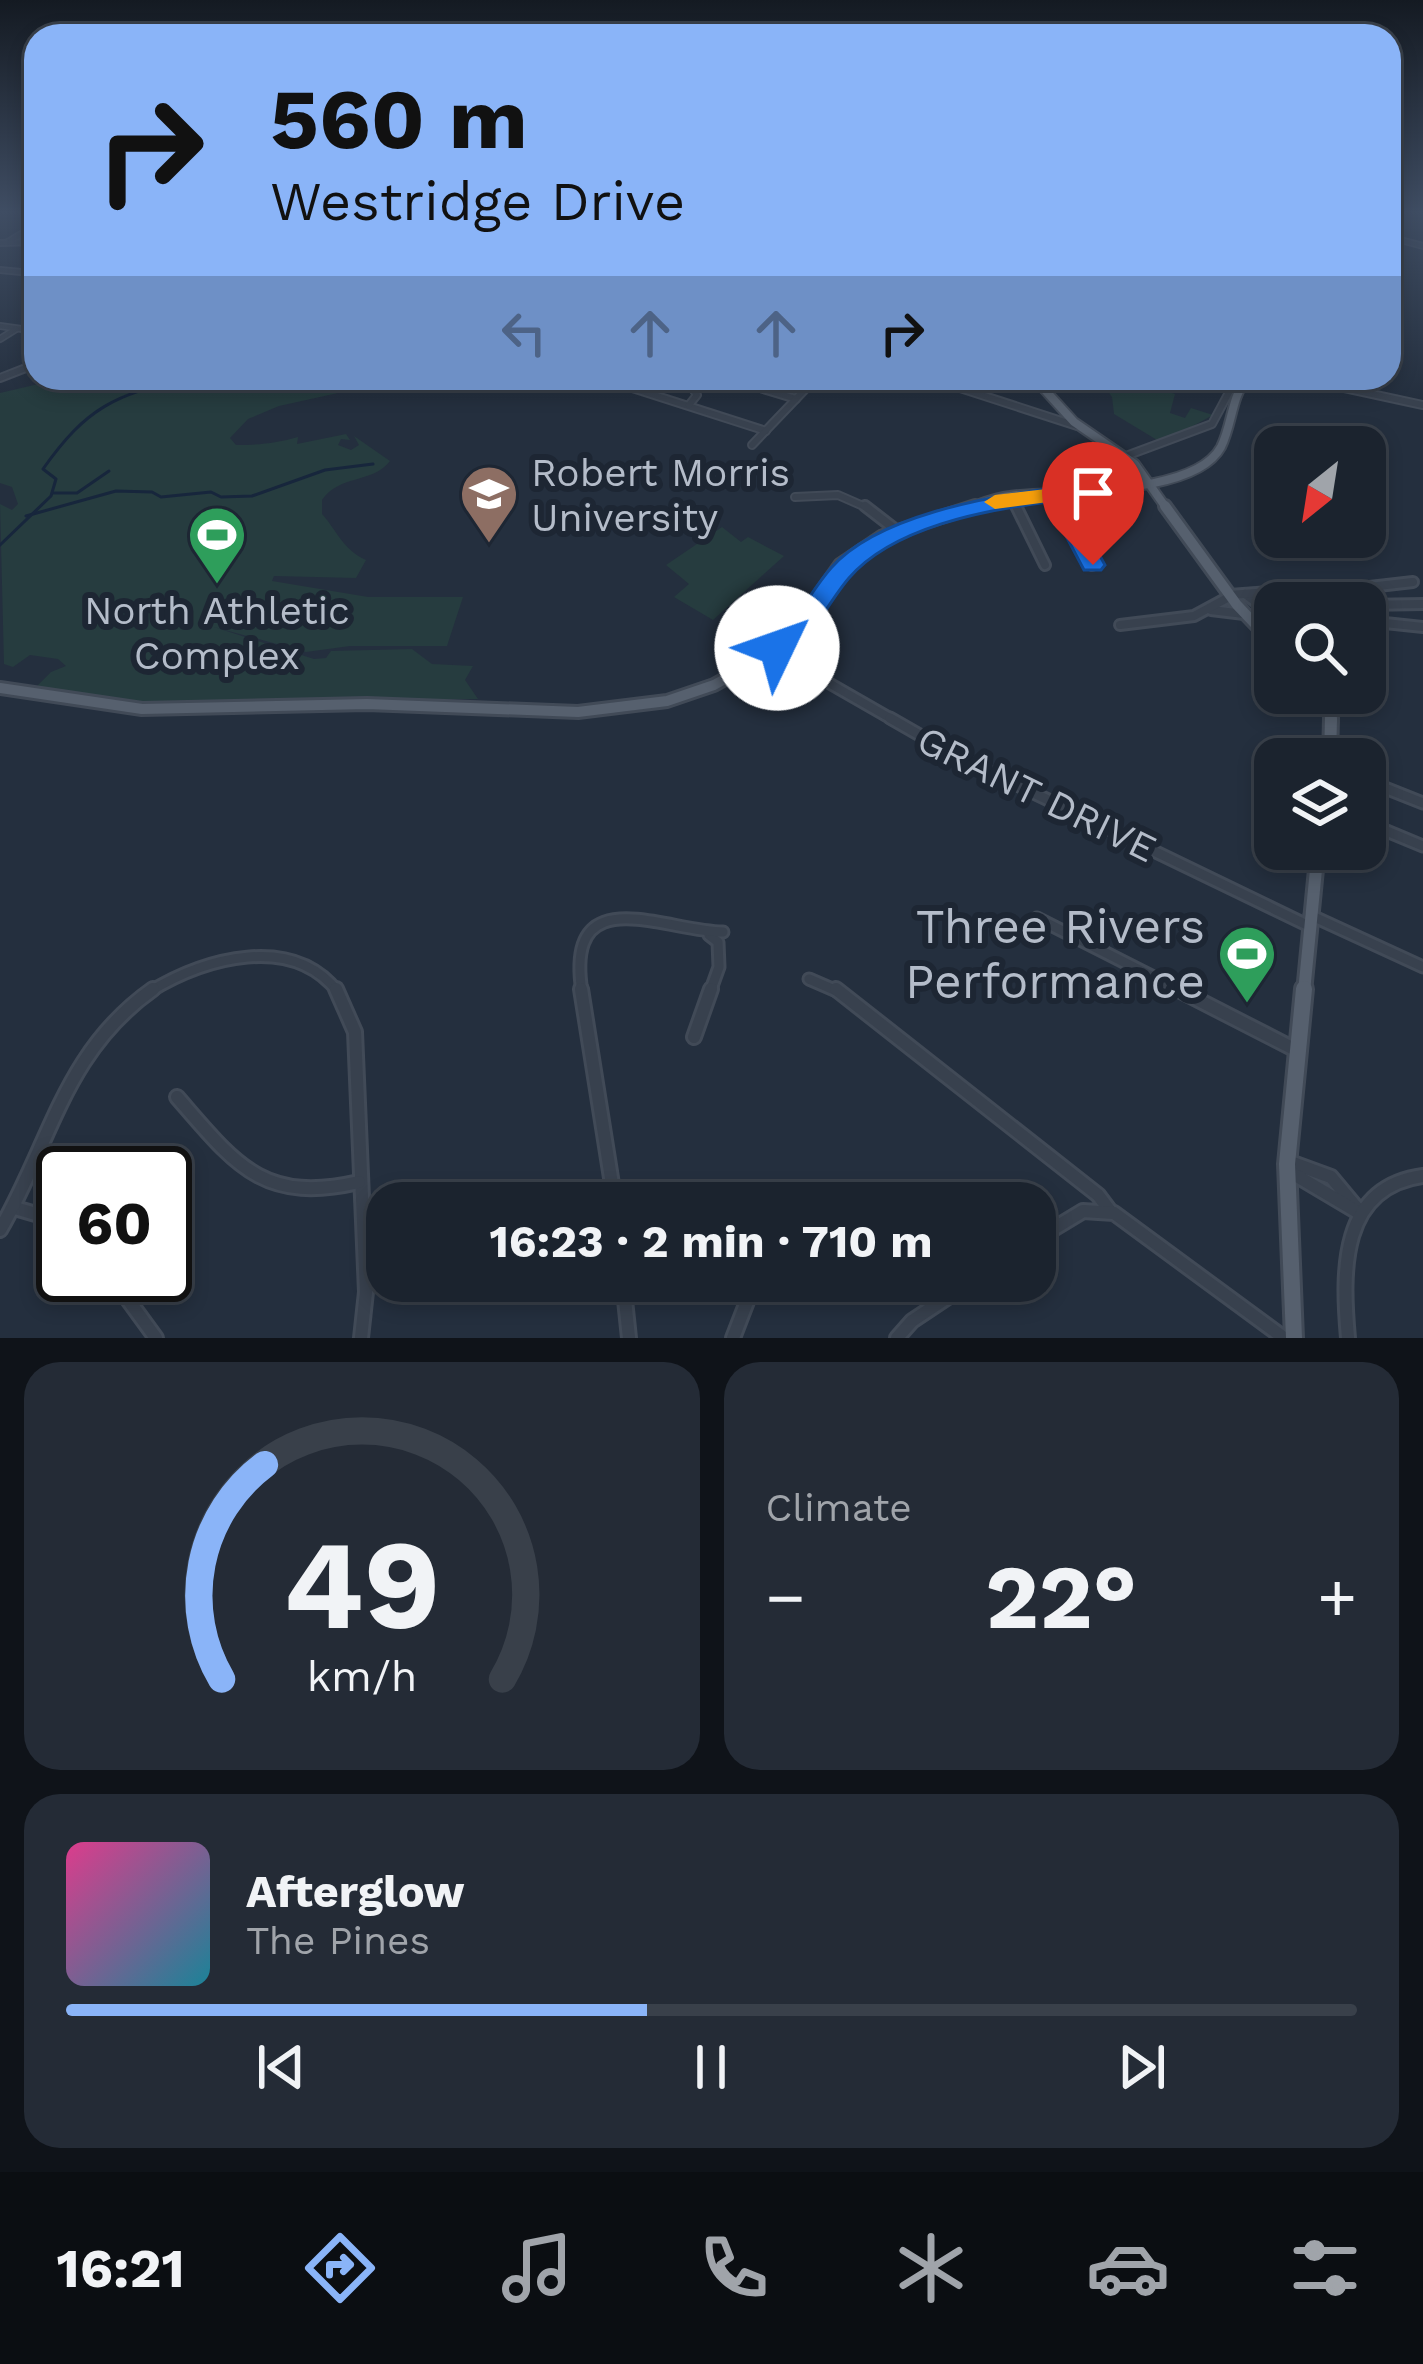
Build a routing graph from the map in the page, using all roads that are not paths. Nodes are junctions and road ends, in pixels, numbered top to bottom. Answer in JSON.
{"nodes":[{"id":1,"x":0,"y":326,"type":"edge"},
{"id":2,"x":17,"y":328,"type":"junction"},
{"id":3,"x":24,"y":329,"type":"edge"},
{"id":4,"x":0,"y":339,"type":"edge"},
{"id":5,"x":638,"y":390,"type":"edge"},
{"id":6,"x":693,"y":390,"type":"edge"},
{"id":7,"x":766,"y":390,"type":"edge"},
{"id":8,"x":805,"y":390,"type":"edge"},
{"id":9,"x":966,"y":390,"type":"edge"},
{"id":10,"x":1045,"y":390,"type":"edge"},
{"id":11,"x":1228,"y":390,"type":"edge"},
{"id":12,"x":1241,"y":390,"type":"edge"},
{"id":13,"x":1354,"y":390,"type":"edge"},
{"id":14,"x":796,"y":399,"type":"junction"},
{"id":15,"x":1423,"y":405,"type":"edge"},
{"id":16,"x":688,"y":406,"type":"junction"},
{"id":17,"x":1210,"y":425,"type":"junction"},
{"id":18,"x":1079,"y":427,"type":"junction"},
{"id":19,"x":766,"y":430,"type":"junction"},
{"id":20,"x":1230,"y":430,"type":"junction"},
{"id":21,"x":752,"y":445,"type":"dead end"},
{"id":22,"x":1123,"y":454,"type":"junction"},
{"id":23,"x":1079,"y":468,"type":"dead end"},
{"id":24,"x":1138,"y":469,"type":"junction"},
{"id":25,"x":1166,"y":481,"type":"junction"},
{"id":26,"x":1151,"y":486,"type":"junction"},
{"id":27,"x":1055,"y":494,"type":"junction"},
{"id":28,"x":795,"y":497,"type":"dead end"},
{"id":29,"x":1012,"y":497,"type":"junction"},
{"id":30,"x":896,"y":530,"type":"junction"},
{"id":31,"x":1045,"y":565,"type":"dead end"},
{"id":32,"x":1093,"y":565,"type":"dead end"},
{"id":33,"x":1413,"y":582,"type":"dead end"},
{"id":34,"x":1386,"y":585,"type":"edge"},
{"id":35,"x":1254,"y":592,"type":"edge"},
{"id":36,"x":1235,"y":595,"type":"junction"},
{"id":37,"x":1423,"y":604,"type":"edge"},
{"id":38,"x":1254,"y":605,"type":"edge"},
{"id":39,"x":1386,"y":605,"type":"edge"},
{"id":40,"x":1210,"y":609,"type":"junction"},
{"id":41,"x":1245,"y":614,"type":"junction"},
{"id":42,"x":1254,"y":623,"type":"edge"},
{"id":43,"x":1386,"y":623,"type":"edge"},
{"id":44,"x":1120,"y":626,"type":"dead end"},
{"id":45,"x":1423,"y":627,"type":"edge"},
{"id":46,"x":776,"y":652,"type":"junction"},
{"id":47,"x":0,"y":691,"type":"edge"},
{"id":48,"x":1386,"y":788,"type":"edge"},
{"id":49,"x":1423,"y":803,"type":"edge"},
{"id":50,"x":1386,"y":831,"type":"edge"},
{"id":51,"x":1423,"y":846,"type":"edge"},
{"id":52,"x":1315,"y":870,"type":"edge"},
{"id":53,"x":1037,"y":918,"type":"dead end"},
{"id":54,"x":1309,"y":921,"type":"junction"},
{"id":55,"x":723,"y":932,"type":"dead end"},
{"id":56,"x":708,"y":934,"type":"junction"},
{"id":57,"x":1423,"y":968,"type":"edge"},
{"id":58,"x":808,"y":979,"type":"dead end"},
{"id":59,"x":694,"y":1037,"type":"dead end"},
{"id":60,"x":1297,"y":1050,"type":"junction"},
{"id":61,"x":177,"y":1097,"type":"dead end"},
{"id":62,"x":1287,"y":1164,"type":"junction"},
{"id":63,"x":1423,"y":1176,"type":"edge"},
{"id":64,"x":612,"y":1182,"type":"edge"},
{"id":65,"x":359,"y":1183,"type":"junction"},
{"id":66,"x":15,"y":1208,"type":"junction"},
{"id":67,"x":1110,"y":1211,"type":"junction"},
{"id":68,"x":36,"y":1214,"type":"edge"},
{"id":69,"x":1361,"y":1214,"type":"junction"},
{"id":70,"x":1056,"y":1227,"type":"edge"},
{"id":71,"x":0,"y":1230,"type":"edge"},
{"id":72,"x":130,"y":1302,"type":"edge"},
{"id":73,"x":625,"y":1302,"type":"edge"},
{"id":74,"x":751,"y":1302,"type":"edge"},
{"id":75,"x":941,"y":1302,"type":"edge"},
{"id":76,"x":156,"y":1338,"type":"edge"},
{"id":77,"x":361,"y":1338,"type":"edge"},
{"id":78,"x":629,"y":1338,"type":"edge"},
{"id":79,"x":733,"y":1338,"type":"edge"},
{"id":80,"x":897,"y":1338,"type":"edge"},
{"id":81,"x":1283,"y":1338,"type":"edge"},
{"id":82,"x":1294,"y":1338,"type":"edge"},
{"id":83,"x":1348,"y":1338,"type":"edge"}],
"edges":[{"from":1,"to":2,"type":"street"},
{"from":2,"to":3,"type":"street"},
{"from":2,"to":4,"type":"street"},
{"from":5,"to":16,"type":"street"},
{"from":6,"to":16,"type":"street"},
{"from":7,"to":14,"type":"street"},
{"from":8,"to":14,"type":"street"},
{"from":9,"to":18,"type":"street"},
{"from":10,"to":18,"type":"main road"},
{"from":11,"to":17,"type":"street"},
{"from":12,"to":20,"type":"main road"},
{"from":13,"to":15,"type":"street"},
{"from":14,"to":19,"type":"street"},
{"from":16,"to":19,"type":"street"},
{"from":17,"to":20,"type":"street"},
{"from":17,"to":22,"type":"street"},
{"from":18,"to":22,"type":"main road"},
{"from":19,"to":21,"type":"street"},
{"from":20,"to":25,"type":"main road"},
{"from":20,"to":26,"type":"main road"},
{"from":22,"to":23,"type":"street"},
{"from":22,"to":24,"type":"main road"},
{"from":24,"to":25,"type":"main road"},
{"from":24,"to":26,"type":"main road"},
{"from":25,"to":26,"type":"main road"},
{"from":26,"to":27,"type":"main road"},
{"from":26,"to":29,"type":"main road"},
{"from":26,"to":36,"type":"main road"},
{"from":27,"to":29,"type":"main road"},
{"from":27,"to":32,"type":"street"},
{"from":28,"to":30,"type":"street"},
{"from":29,"to":30,"type":"main road"},
{"from":29,"to":31,"type":"street"},
{"from":29,"to":46,"type":"main road"},
{"from":30,"to":46,"type":"main road"},
{"from":33,"to":34,"type":"street"},
{"from":35,"to":36,"type":"street"},
{"from":36,"to":38,"type":"street"},
{"from":36,"to":40,"type":"street"},
{"from":36,"to":41,"type":"main road"},
{"from":37,"to":39,"type":"street"},
{"from":40,"to":41,"type":"street"},
{"from":40,"to":44,"type":"street"},
{"from":41,"to":42,"type":"main road"},
{"from":43,"to":45,"type":"street"},
{"from":46,"to":47,"type":"main road"},
{"from":46,"to":54,"type":"street","name":"GRANT DRIVE"},
{"from":48,"to":49,"type":"street"},
{"from":50,"to":51,"type":"street"},
{"from":52,"to":54,"type":"main road"},
{"from":53,"to":60,"type":"street"},
{"from":54,"to":57,"type":"street","name":"GRANT DRIVE"},
{"from":54,"to":60,"type":"main road"},
{"from":55,"to":56,"type":"street"},
{"from":56,"to":59,"type":"street"},
{"from":56,"to":64,"type":"street"},
{"from":58,"to":67,"type":"street"},
{"from":60,"to":62,"type":"main road"},
{"from":61,"to":65,"type":"street"},
{"from":62,"to":69,"type":"street"},
{"from":62,"to":82,"type":"main road"},
{"from":63,"to":69,"type":"street"},
{"from":65,"to":66,"type":"street"},
{"from":65,"to":77,"type":"street"},
{"from":66,"to":68,"type":"street"},
{"from":66,"to":71,"type":"street"},
{"from":67,"to":70,"type":"street"},
{"from":67,"to":81,"type":"street"},
{"from":69,"to":83,"type":"street"},
{"from":72,"to":76,"type":"street"},
{"from":73,"to":78,"type":"street"},
{"from":74,"to":79,"type":"street"},
{"from":75,"to":80,"type":"street"}]}
